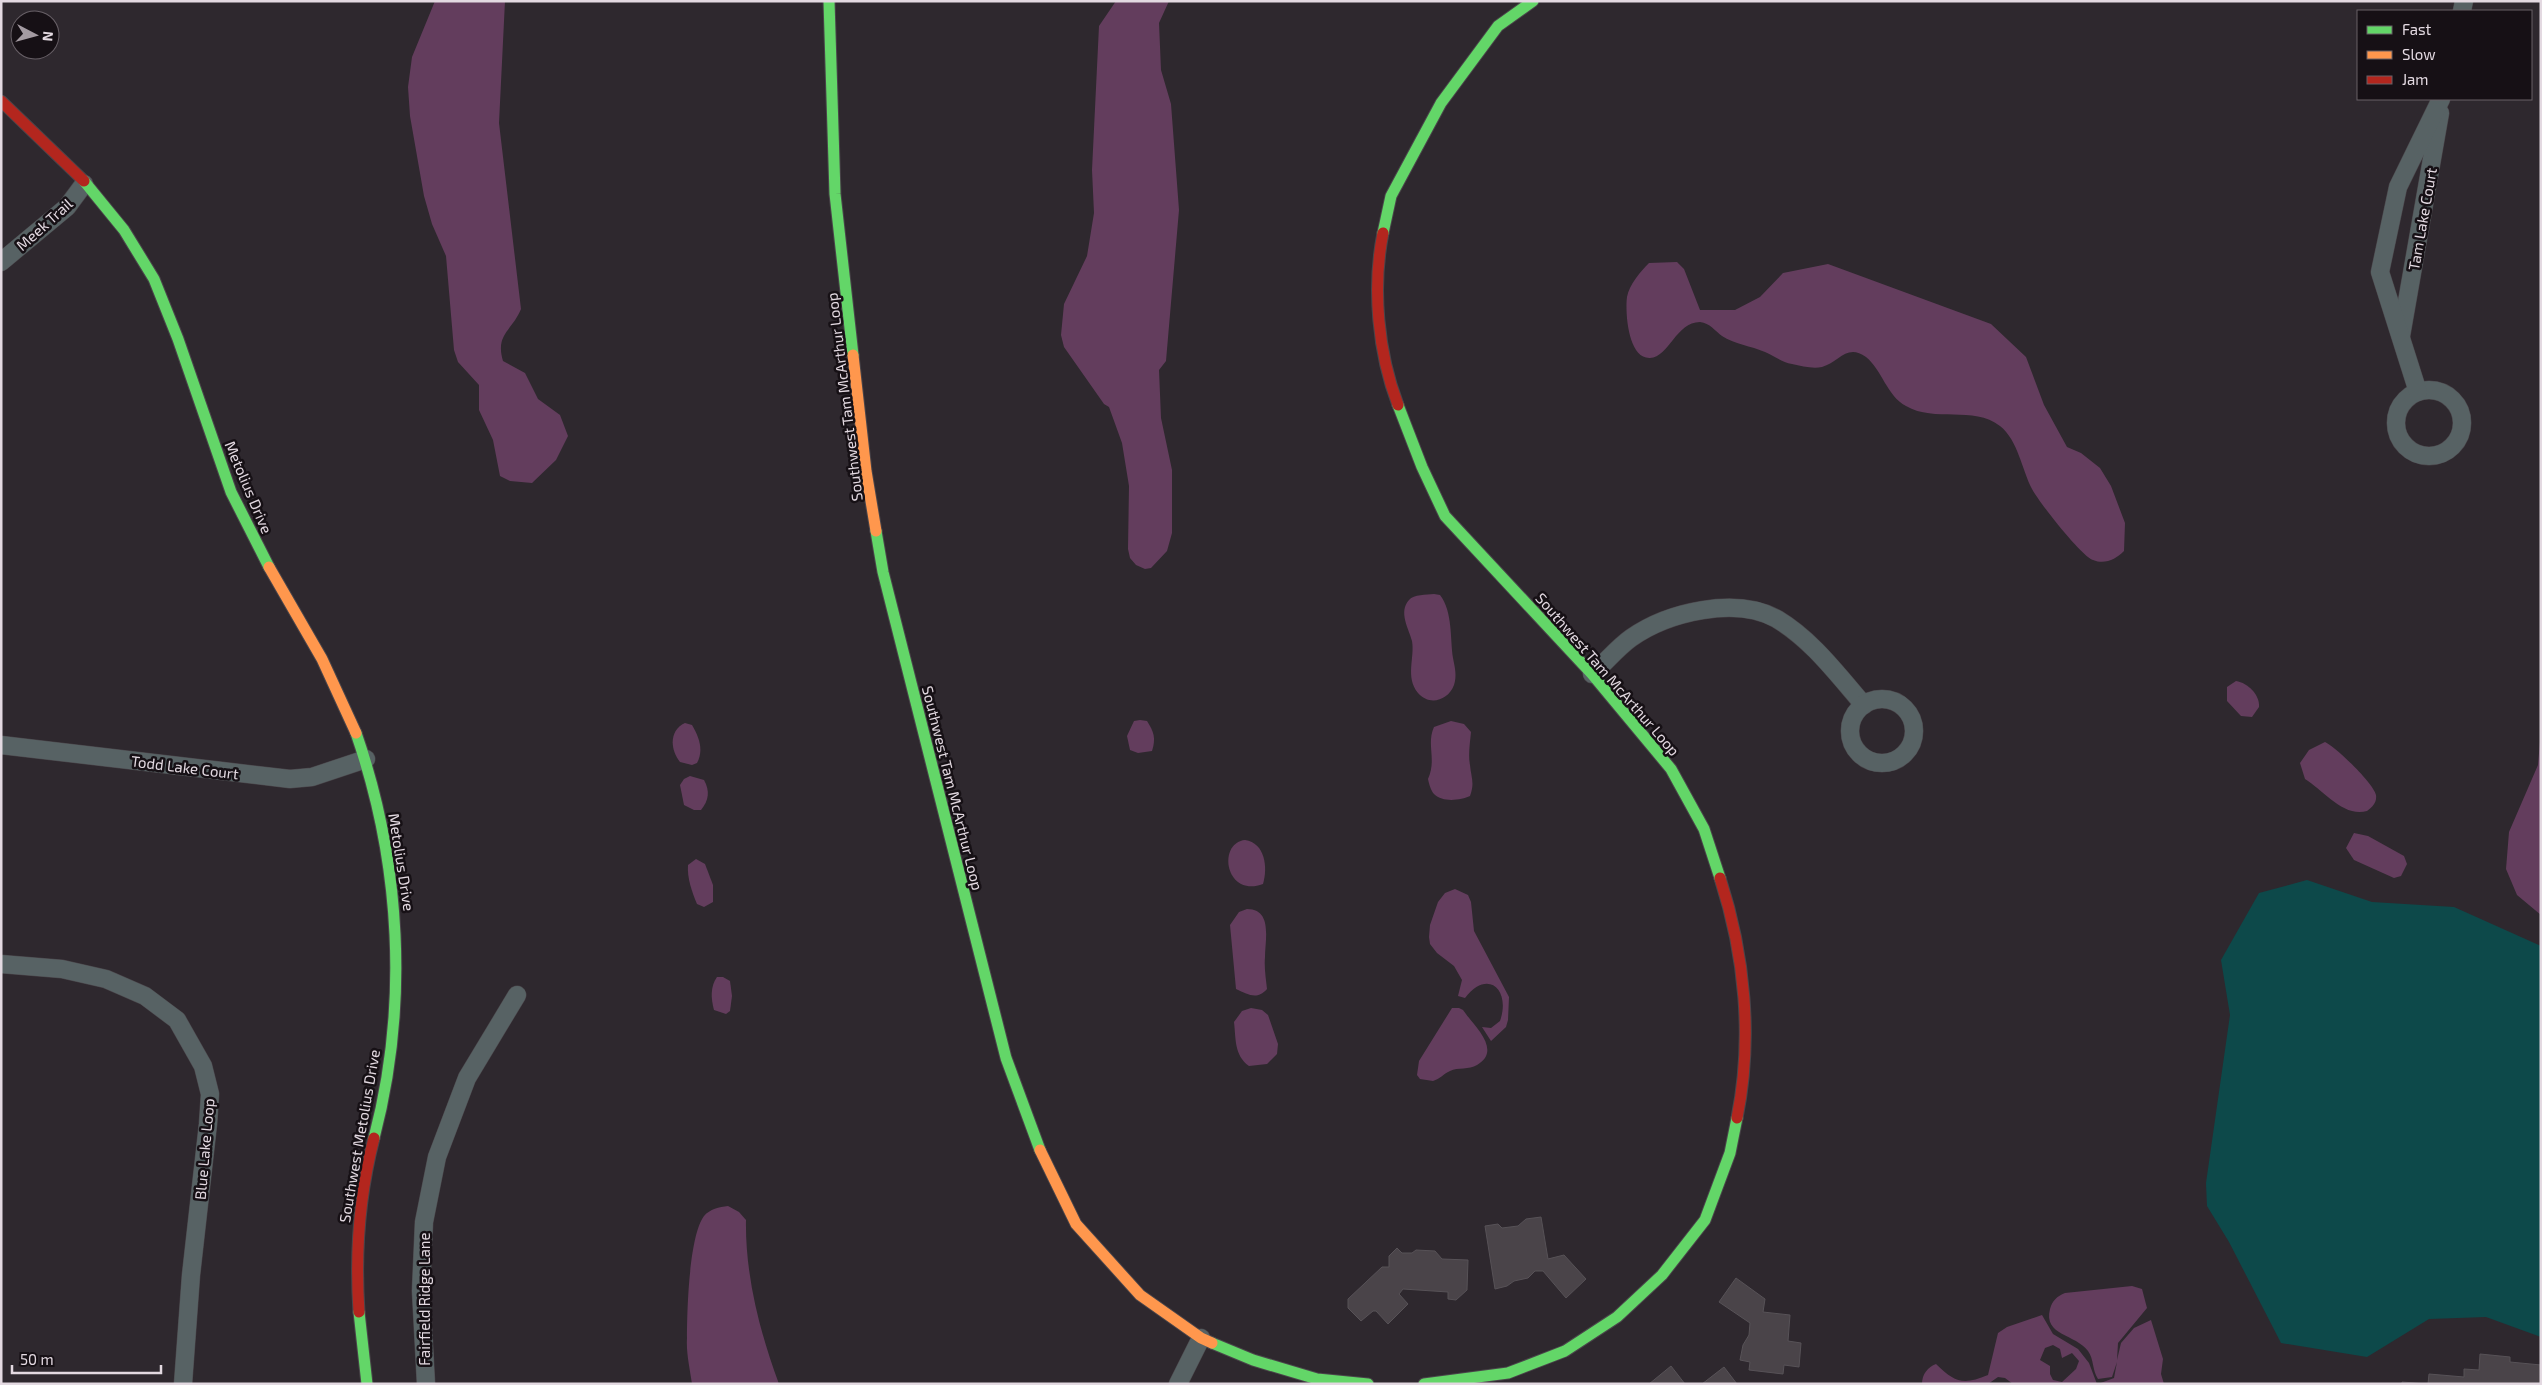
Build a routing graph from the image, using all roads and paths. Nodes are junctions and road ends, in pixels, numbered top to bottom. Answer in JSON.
{"nodes":[{"id":1,"x":829,"y":1,"type":"edge"},
{"id":2,"x":1533,"y":1,"type":"edge"},
{"id":3,"x":2442,"y":100,"type":"edge"},
{"id":4,"x":2442,"y":100,"type":"edge"},
{"id":5,"x":1,"y":101,"type":"edge"},
{"id":6,"x":84,"y":184,"type":"junction"},
{"id":7,"x":1,"y":262,"type":"edge"},
{"id":8,"x":2400,"y":339,"type":"junction"},
{"id":9,"x":2418,"y":392,"type":"dead end"},
{"id":10,"x":1592,"y":674,"type":"junction"},
{"id":11,"x":1864,"y":705,"type":"dead end"},
{"id":12,"x":1,"y":745,"type":"edge"},
{"id":13,"x":366,"y":759,"type":"junction"},
{"id":14,"x":396,"y":923,"type":"joint"},
{"id":15,"x":1,"y":964,"type":"edge"},
{"id":16,"x":517,"y":995,"type":"dead end"},
{"id":17,"x":1201,"y":1338,"type":"junction"},
{"id":18,"x":183,"y":1384,"type":"edge"},
{"id":19,"x":366,"y":1384,"type":"edge"},
{"id":20,"x":426,"y":1384,"type":"edge"},
{"id":21,"x":1178,"y":1384,"type":"edge"},
{"id":22,"x":1368,"y":1384,"type":"edge"},
{"id":23,"x":1424,"y":1384,"type":"edge"}],
"edges":[{"from":1,"to":17,"type":"street","name":"Southwest Tam McArthur Loop"},
{"from":2,"to":10,"type":"street","name":"Southwest Tam McArthur Loop"},
{"from":3,"to":8,"type":"street","name":"Tam Lake Court"},
{"from":4,"to":8,"type":"street","name":"Tam Lake Court"},
{"from":5,"to":6,"type":"street","name":"Metolius Drive"},
{"from":6,"to":7,"type":"street","name":"Meek Trail"},
{"from":6,"to":13,"type":"street","name":"Metolius Drive"},
{"from":8,"to":9,"type":"street","name":"Tam Lake Court"},
{"from":10,"to":11,"type":"street"},
{"from":10,"to":23,"type":"street","name":"Southwest Tam McArthur Loop"},
{"from":12,"to":13,"type":"street","name":"Todd Lake Court"},
{"from":13,"to":14,"type":"street","name":"Metolius Drive"},
{"from":14,"to":19,"type":"street","name":"Southwest Metolius Drive"},
{"from":15,"to":18,"type":"street","name":"Blue Lake Loop"},
{"from":16,"to":20,"type":"street","name":"Fairfield Ridge Lane"},
{"from":17,"to":21,"type":"street"},
{"from":17,"to":22,"type":"street","name":"Southwest Tam McArthur Loop"}]}
